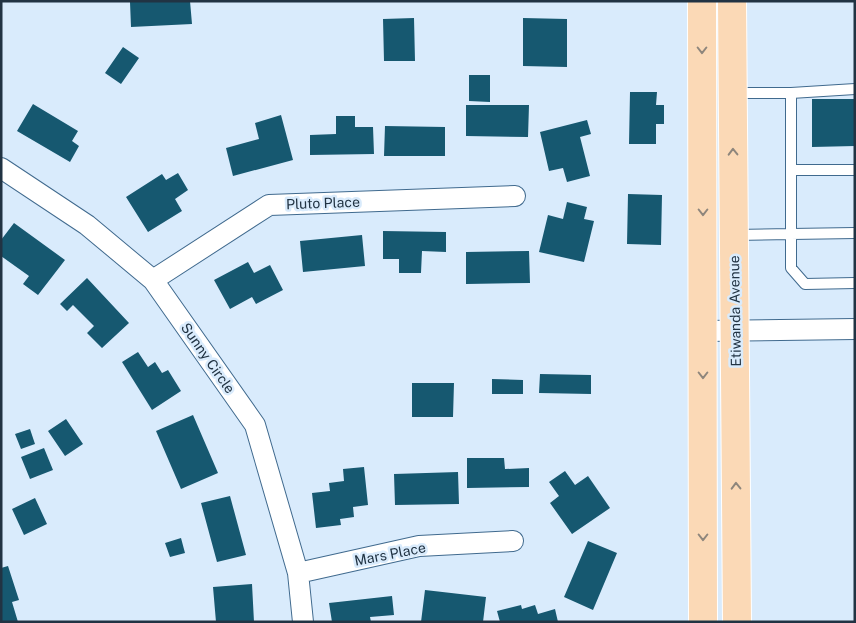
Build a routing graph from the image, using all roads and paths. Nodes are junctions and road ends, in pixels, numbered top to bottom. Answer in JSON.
{"nodes":[{"id":1,"x":702,"y":1,"type":"edge"},
{"id":2,"x":732,"y":1,"type":"edge"},
{"id":3,"x":855,"y":88,"type":"edge"},
{"id":4,"x":732,"y":93,"type":"junction"},
{"id":5,"x":792,"y":93,"type":"junction"},
{"id":6,"x":1,"y":168,"type":"edge"},
{"id":7,"x":791,"y":170,"type":"junction"},
{"id":8,"x":855,"y":170,"type":"edge"},
{"id":9,"x":515,"y":196,"type":"dead end"},
{"id":10,"x":855,"y":233,"type":"edge"},
{"id":11,"x":791,"y":234,"type":"junction"},
{"id":12,"x":734,"y":235,"type":"junction"},
{"id":13,"x":153,"y":280,"type":"junction"},
{"id":14,"x":855,"y":283,"type":"edge"},
{"id":15,"x":855,"y":329,"type":"edge"},
{"id":16,"x":735,"y":330,"type":"junction"},
{"id":17,"x":703,"y":331,"type":"junction"},
{"id":18,"x":513,"y":541,"type":"dead end"},
{"id":19,"x":298,"y":573,"type":"junction"},
{"id":20,"x":303,"y":622,"type":"edge"},
{"id":21,"x":703,"y":622,"type":"edge"},
{"id":22,"x":737,"y":622,"type":"edge"}],
"edges":[{"from":1,"to":17,"type":"main road","one_way":true},
{"from":2,"to":4,"type":"main road","name":"Etiwanda Avenue"},
{"from":3,"to":5,"type":"lane"},
{"from":4,"to":5,"type":"lane"},
{"from":12,"to":4,"type":"main road","name":"Etiwanda Avenue","one_way":true},
{"from":5,"to":7,"type":"lane"},
{"from":6,"to":13,"type":"street","name":"Sunny Circle"},
{"from":7,"to":8,"type":"lane"},
{"from":7,"to":11,"type":"lane"},
{"from":9,"to":13,"type":"street","name":"Pluto Place"},
{"from":10,"to":11,"type":"lane"},
{"from":11,"to":12,"type":"lane"},
{"from":11,"to":14,"type":"lane"},
{"from":12,"to":16,"type":"main road","name":"Etiwanda Avenue"},
{"from":13,"to":19,"type":"street","name":"Sunny Circle"},
{"from":15,"to":16,"type":"street"},
{"from":16,"to":17,"type":"street"},
{"from":22,"to":16,"type":"main road","name":"Etiwanda Avenue","one_way":true},
{"from":17,"to":21,"type":"main road","one_way":true},
{"from":18,"to":19,"type":"street","name":"Mars Place"},
{"from":19,"to":20,"type":"street","name":"Sunny Circle"}]}
